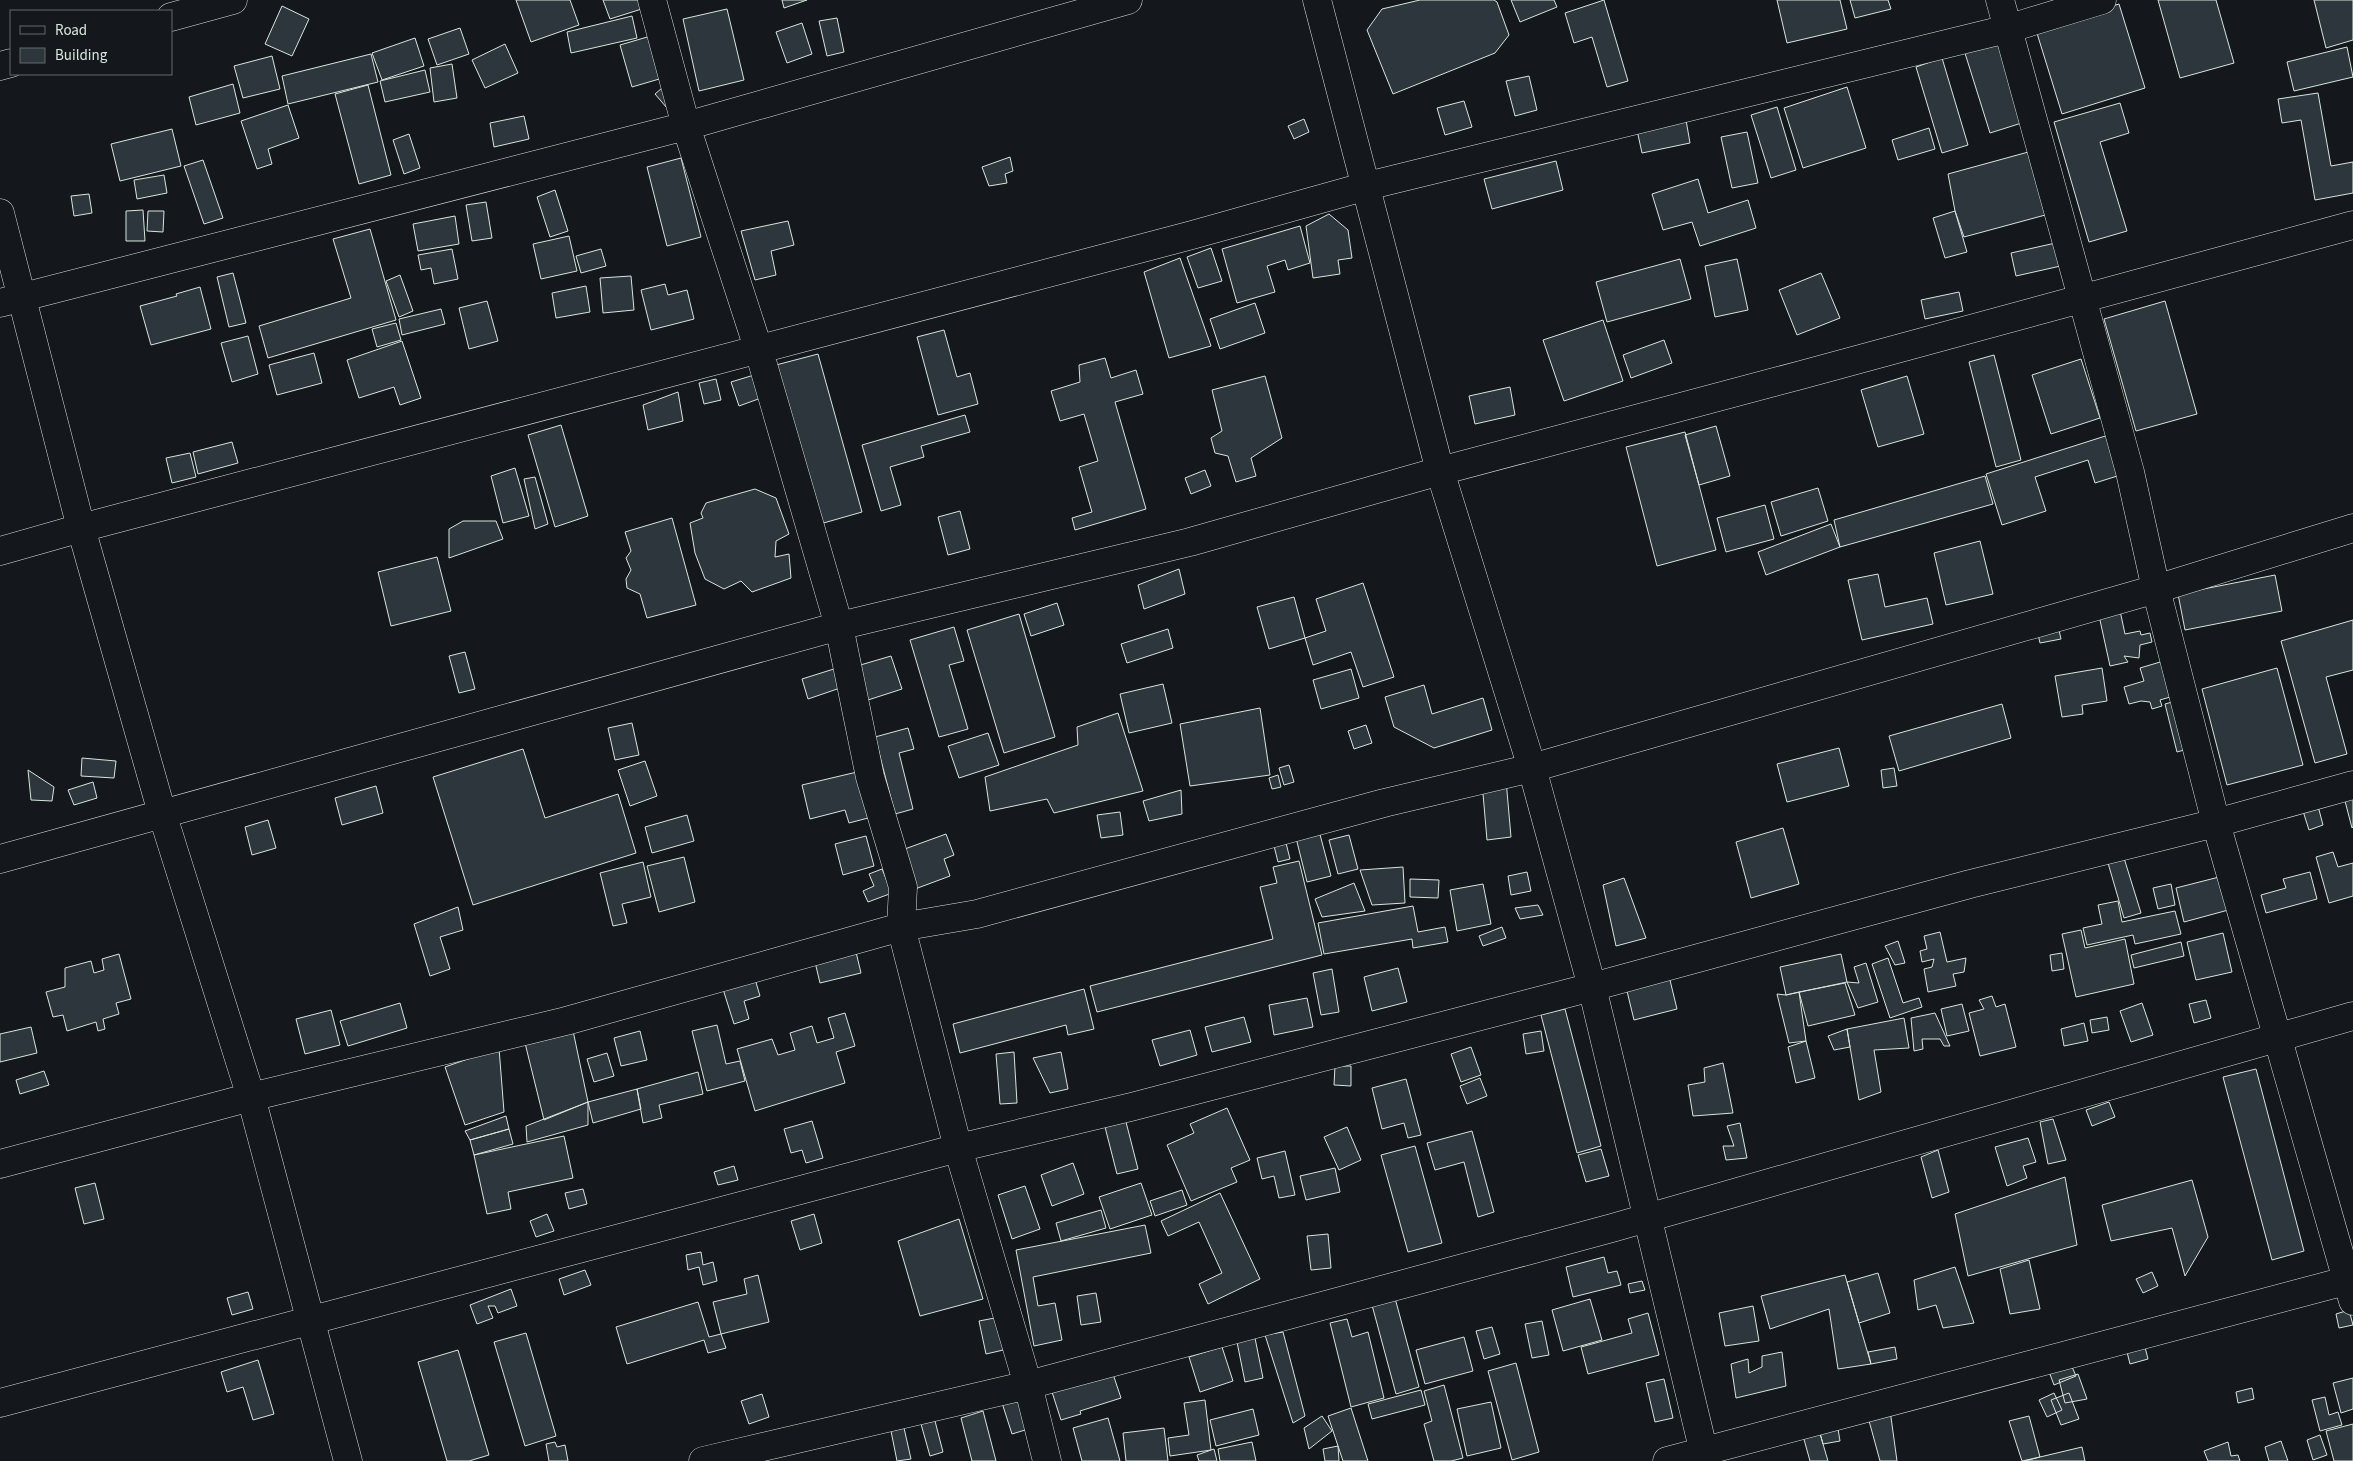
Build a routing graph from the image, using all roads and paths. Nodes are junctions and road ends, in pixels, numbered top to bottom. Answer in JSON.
{"nodes":[{"id":1,"x":233,"y":0,"type":"edge"},
{"id":2,"x":652,"y":0,"type":"edge"},
{"id":3,"x":1128,"y":0,"type":"edge"},
{"id":4,"x":1317,"y":0,"type":"edge"},
{"id":5,"x":2000,"y":0,"type":"edge"},
{"id":6,"x":2102,"y":0,"type":"edge"},
{"id":7,"x":172,"y":17,"type":"edge"},
{"id":8,"x":2007,"y":29,"type":"junction"},
{"id":9,"x":686,"y":126,"type":"junction"},
{"id":10,"x":1367,"y":186,"type":"junction"},
{"id":11,"x":0,"y":213,"type":"edge"},
{"id":12,"x":2353,"y":225,"type":"edge"},
{"id":13,"x":2083,"y":298,"type":"junction"},
{"id":14,"x":11,"y":300,"type":"edge"},
{"id":15,"x":759,"y":350,"type":"junction"},
{"id":16,"x":1440,"y":471,"type":"junction"},
{"id":17,"x":81,"y":528,"type":"junction"},
{"id":18,"x":2353,"y":528,"type":"edge"},
{"id":19,"x":0,"y":552,"type":"edge"},
{"id":20,"x":2156,"y":589,"type":"junction"},
{"id":21,"x":839,"y":626,"type":"junction"},
{"id":22,"x":1532,"y":768,"type":"junction"},
{"id":23,"x":2353,"y":785,"type":"edge"},
{"id":24,"x":162,"y":813,"type":"junction"},
{"id":25,"x":2216,"y":823,"type":"junction"},
{"id":26,"x":0,"y":859,"type":"edge"},
{"id":27,"x":902,"y":927,"type":"junction"},
{"id":28,"x":1592,"y":987,"type":"junction"},
{"id":29,"x":2353,"y":1016,"type":"edge"},
{"id":30,"x":2276,"y":1038,"type":"junction"},
{"id":31,"x":251,"y":1097,"type":"junction"},
{"id":32,"x":958,"y":1148,"type":"junction"},
{"id":33,"x":0,"y":1164,"type":"edge"},
{"id":34,"x":1646,"y":1217,"type":"junction"},
{"id":35,"x":2351,"y":1287,"type":"edge"},
{"id":36,"x":309,"y":1320,"type":"junction"},
{"id":37,"x":1028,"y":1385,"type":"junction"},
{"id":38,"x":0,"y":1403,"type":"edge"},
{"id":39,"x":1705,"y":1456,"type":"edge"},
{"id":40,"x":348,"y":1461,"type":"edge"},
{"id":41,"x":703,"y":1461,"type":"edge"},
{"id":42,"x":1047,"y":1461,"type":"edge"},
{"id":43,"x":1667,"y":1461,"type":"edge"}],
"edges":[{"from":1,"to":7,"type":"street"},
{"from":2,"to":9,"type":"street"},
{"from":3,"to":9,"type":"street"},
{"from":4,"to":10,"type":"street"},
{"from":5,"to":8,"type":"street"},
{"from":6,"to":8,"type":"street"},
{"from":8,"to":10,"type":"street"},
{"from":8,"to":13,"type":"street"},
{"from":9,"to":14,"type":"street"},
{"from":9,"to":15,"type":"street"},
{"from":10,"to":15,"type":"street"},
{"from":10,"to":16,"type":"street"},
{"from":11,"to":14,"type":"street"},
{"from":12,"to":13,"type":"street"},
{"from":13,"to":16,"type":"street"},
{"from":13,"to":20,"type":"street"},
{"from":14,"to":17,"type":"street"},
{"from":15,"to":17,"type":"street"},
{"from":15,"to":21,"type":"street"},
{"from":16,"to":21,"type":"street"},
{"from":16,"to":22,"type":"street"},
{"from":17,"to":19,"type":"street"},
{"from":17,"to":24,"type":"street"},
{"from":18,"to":20,"type":"street"},
{"from":20,"to":22,"type":"street"},
{"from":20,"to":25,"type":"street"},
{"from":21,"to":24,"type":"street"},
{"from":21,"to":27,"type":"street"},
{"from":22,"to":27,"type":"street"},
{"from":22,"to":28,"type":"street"},
{"from":23,"to":25,"type":"street"},
{"from":24,"to":26,"type":"street"},
{"from":24,"to":31,"type":"street"},
{"from":25,"to":28,"type":"street"},
{"from":25,"to":30,"type":"street"},
{"from":27,"to":31,"type":"street"},
{"from":27,"to":32,"type":"street"},
{"from":28,"to":32,"type":"street"},
{"from":28,"to":34,"type":"street"},
{"from":29,"to":30,"type":"street"},
{"from":30,"to":34,"type":"street"},
{"from":30,"to":35,"type":"street"},
{"from":31,"to":33,"type":"street"},
{"from":31,"to":36,"type":"street"},
{"from":32,"to":36,"type":"street"},
{"from":32,"to":37,"type":"street"},
{"from":34,"to":37,"type":"street"},
{"from":34,"to":39,"type":"street"},
{"from":35,"to":39,"type":"street"},
{"from":36,"to":38,"type":"street"},
{"from":36,"to":40,"type":"street"},
{"from":37,"to":41,"type":"street"},
{"from":37,"to":42,"type":"street"},
{"from":39,"to":43,"type":"street"}]}
